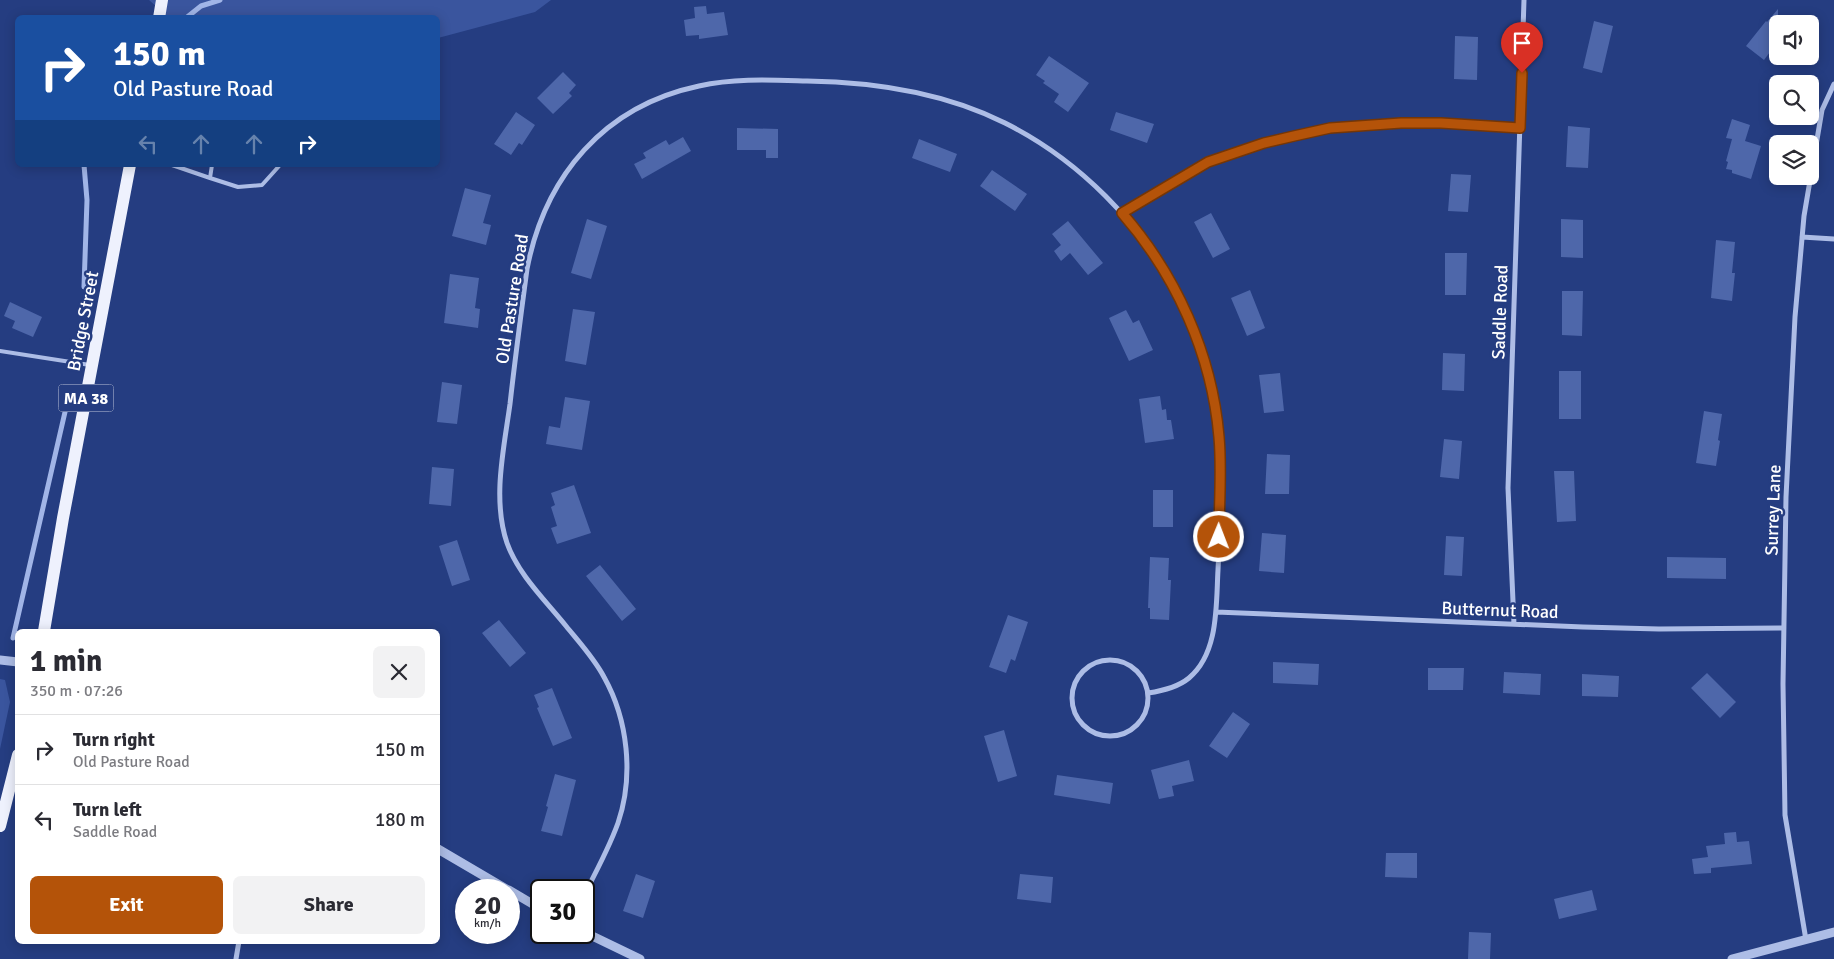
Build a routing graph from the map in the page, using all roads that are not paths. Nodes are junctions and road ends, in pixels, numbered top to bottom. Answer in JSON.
{"nodes":[{"id":1,"x":162,"y":0,"type":"edge"},
{"id":2,"x":1524,"y":0,"type":"edge"},
{"id":3,"x":160,"y":15,"type":"edge"},
{"id":4,"x":1834,"y":84,"type":"edge"},
{"id":5,"x":1520,"y":128,"type":"junction"},
{"id":6,"x":130,"y":167,"type":"edge"},
{"id":7,"x":178,"y":167,"type":"edge"},
{"id":8,"x":212,"y":167,"type":"edge"},
{"id":9,"x":278,"y":167,"type":"edge"},
{"id":10,"x":210,"y":178,"type":"junction"},
{"id":11,"x":1122,"y":213,"type":"junction"},
{"id":12,"x":1802,"y":237,"type":"junction"},
{"id":13,"x":1834,"y":239,"type":"edge"},
{"id":14,"x":0,"y":351,"type":"edge"},
{"id":15,"x":92,"y":365,"type":"junction"},
{"id":16,"x":1216,"y":612,"type":"junction"},
{"id":17,"x":1514,"y":624,"type":"junction"},
{"id":18,"x":1784,"y":628,"type":"junction"},
{"id":19,"x":44,"y":629,"type":"edge"},
{"id":20,"x":0,"y":660,"type":"edge"},
{"id":21,"x":15,"y":662,"type":"edge"},
{"id":22,"x":1148,"y":693,"type":"junction"},
{"id":23,"x":15,"y":767,"type":"edge"},
{"id":24,"x":0,"y":826,"type":"edge"},
{"id":25,"x":440,"y":850,"type":"edge"},
{"id":26,"x":489,"y":879,"type":"edge"},
{"id":27,"x":592,"y":879,"type":"edge"},
{"id":28,"x":1834,"y":932,"type":"edge"},
{"id":29,"x":595,"y":937,"type":"edge"},
{"id":30,"x":1806,"y":940,"type":"junction"},
{"id":31,"x":238,"y":944,"type":"edge"},
{"id":32,"x":236,"y":959,"type":"edge"},
{"id":33,"x":640,"y":959,"type":"edge"},
{"id":34,"x":1732,"y":959,"type":"edge"}],
"edges":[{"from":1,"to":3,"type":"main road"},
{"from":2,"to":5,"type":"street","name":"Saddle Road"},
{"from":4,"to":12,"type":"street","name":"Surrey Lane"},
{"from":5,"to":11,"type":"street"},
{"from":5,"to":17,"type":"street","name":"Saddle Road"},
{"from":6,"to":15,"type":"main road","name":"Bridge Street","number":"MA 38"},
{"from":7,"to":10,"type":"lane"},
{"from":8,"to":10,"type":"lane"},
{"from":9,"to":10,"type":"lane"},
{"from":11,"to":16,"type":"street","name":"Old Pasture Road"},
{"from":11,"to":27,"type":"street","name":"Old Pasture Road"},
{"from":12,"to":13,"type":"street"},
{"from":12,"to":18,"type":"street","name":"Surrey Lane"},
{"from":14,"to":15,"type":"lane"},
{"from":15,"to":19,"type":"main road","name":"Bridge Street","number":"MA 38"},
{"from":16,"to":17,"type":"street","name":"Butternut Road"},
{"from":16,"to":22,"type":"street","name":"Old Pasture Road"},
{"from":17,"to":18,"type":"street","name":"Butternut Road"},
{"from":18,"to":30,"type":"street","name":"Surrey Lane"},
{"from":20,"to":21,"type":"street"},
{"from":22,"to":22,"type":"street"},
{"from":23,"to":24,"type":"main road"},
{"from":25,"to":26,"type":"street"},
{"from":28,"to":30,"type":"street"},
{"from":29,"to":33,"type":"street"},
{"from":30,"to":34,"type":"street"},
{"from":31,"to":32,"type":"street"}]}
